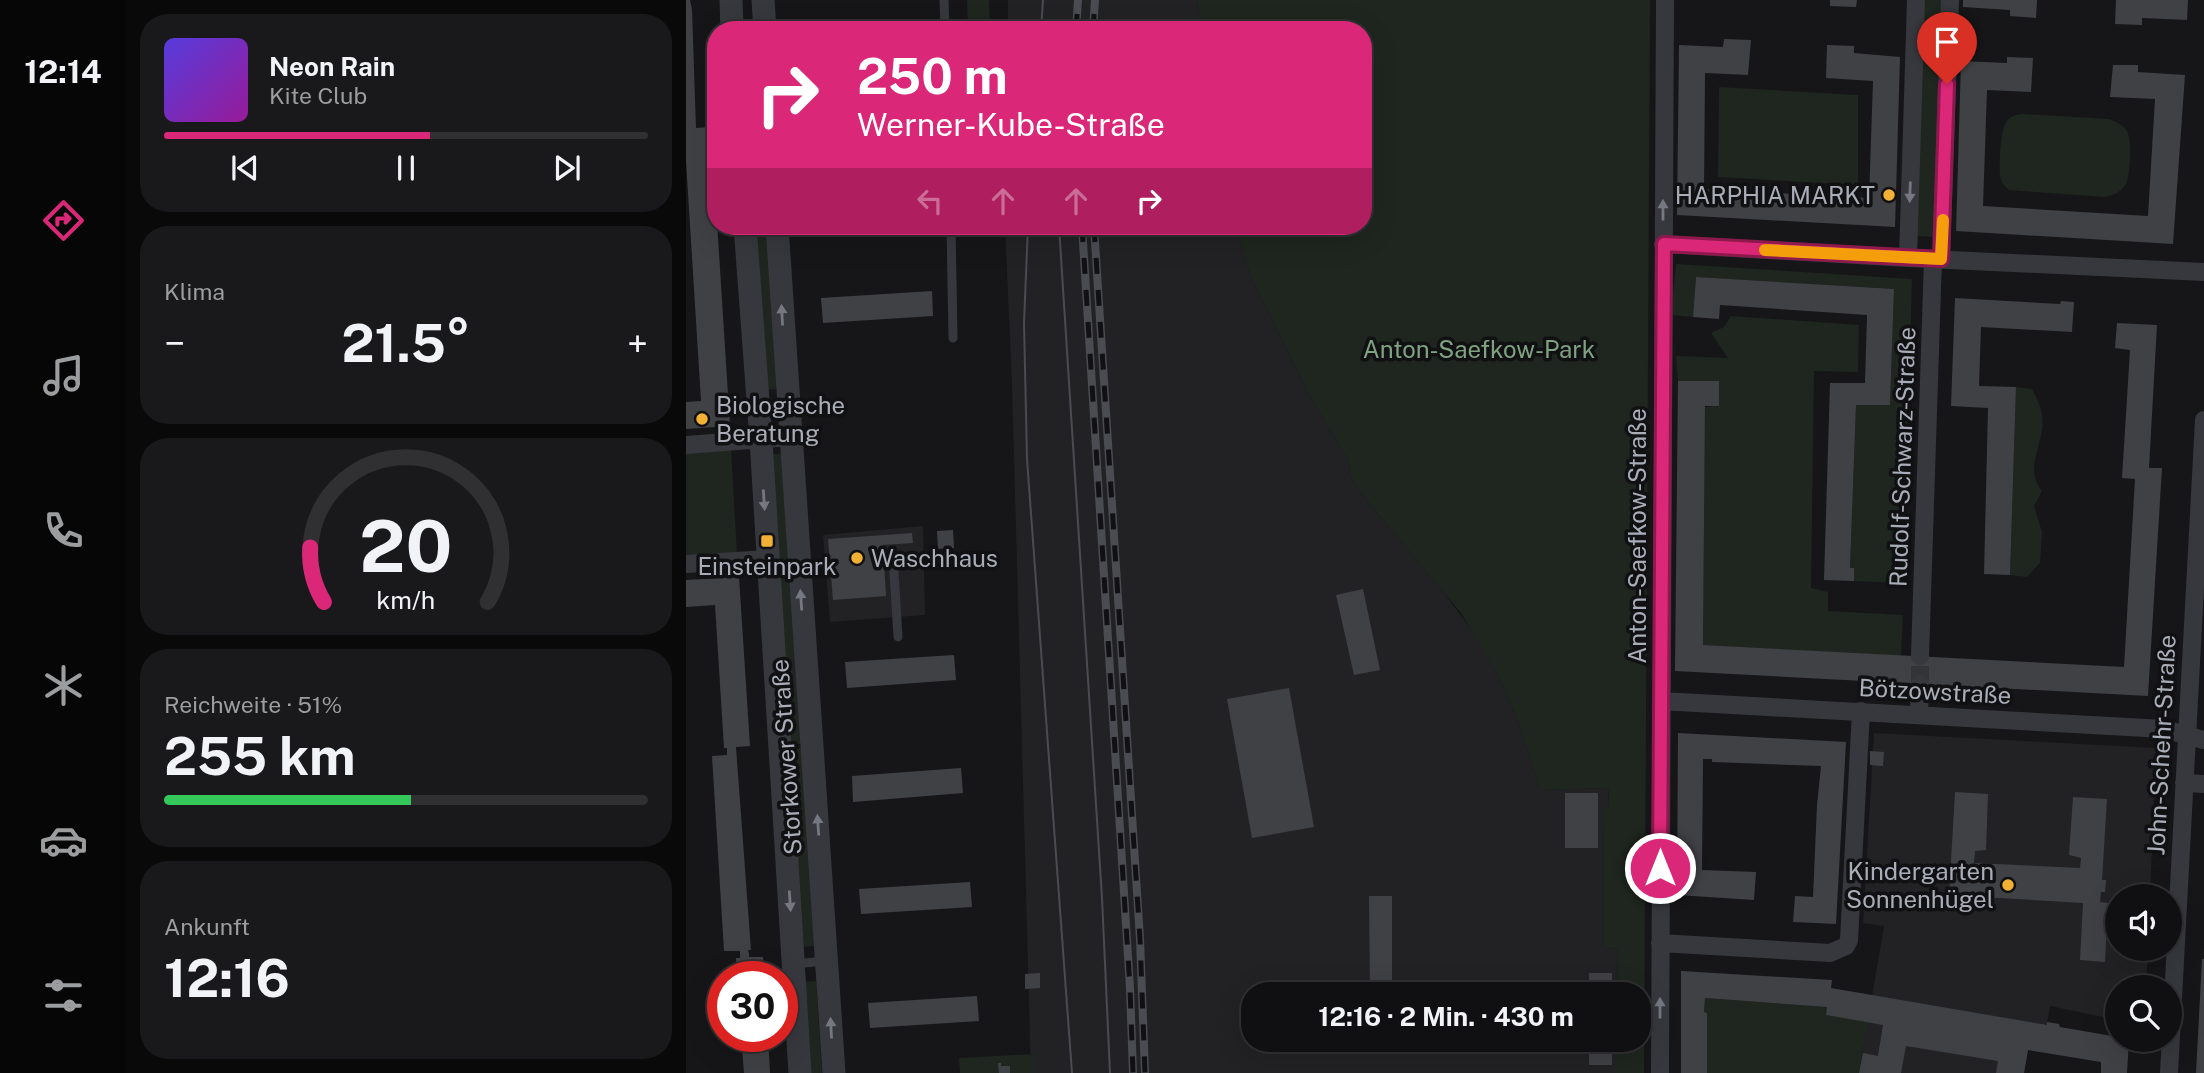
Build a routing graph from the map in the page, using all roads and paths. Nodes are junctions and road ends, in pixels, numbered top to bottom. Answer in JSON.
{"nodes":[{"id":1,"x":731,"y":0,"type":"edge"},
{"id":2,"x":763,"y":0,"type":"edge"},
{"id":3,"x":944,"y":0,"type":"edge"},
{"id":4,"x":1665,"y":0,"type":"edge"},
{"id":5,"x":1916,"y":0,"type":"edge"},
{"id":6,"x":1950,"y":0,"type":"edge"},
{"id":7,"x":732,"y":21,"type":"edge"},
{"id":8,"x":764,"y":21,"type":"edge"},
{"id":9,"x":945,"y":21,"type":"edge"},
{"id":10,"x":746,"y":235,"type":"edge"},
{"id":11,"x":778,"y":235,"type":"edge"},
{"id":12,"x":951,"y":235,"type":"edge"},
{"id":13,"x":1664,"y":244,"type":"junction"},
{"id":14,"x":1908,"y":258,"type":"junction"},
{"id":15,"x":1937,"y":259,"type":"junction"},
{"id":16,"x":2204,"y":272,"type":"edge"},
{"id":17,"x":953,"y":338,"type":"dead end"},
{"id":18,"x":2204,"y":420,"type":"edge"},
{"id":19,"x":790,"y":437,"type":"junction"},
{"id":20,"x":761,"y":440,"type":"junction"},
{"id":21,"x":686,"y":445,"type":"edge"},
{"id":22,"x":2204,"y":452,"type":"edge"},
{"id":23,"x":893,"y":556,"type":"dead end"},
{"id":24,"x":768,"y":559,"type":"junction"},
{"id":25,"x":686,"y":564,"type":"edge"},
{"id":26,"x":898,"y":637,"type":"dead end"},
{"id":27,"x":1920,"y":656,"type":"tunnel mouth"},
{"id":28,"x":1920,"y":684,"type":"tunnel mouth"},
{"id":29,"x":1661,"y":701,"type":"junction"},
{"id":30,"x":1861,"y":712,"type":"junction"},
{"id":31,"x":1919,"y":714,"type":"junction"},
{"id":32,"x":2186,"y":734,"type":"junction"},
{"id":33,"x":2204,"y":740,"type":"edge"},
{"id":34,"x":2183,"y":783,"type":"junction"},
{"id":35,"x":2204,"y":784,"type":"edge"},
{"id":36,"x":1660,"y":943,"type":"junction"},
{"id":37,"x":794,"y":961,"type":"edge"},
{"id":38,"x":827,"y":961,"type":"junction"},
{"id":39,"x":798,"y":964,"type":"edge"},
{"id":40,"x":798,"y":1037,"type":"edge"},
{"id":41,"x":800,"y":1073,"type":"edge"},
{"id":42,"x":834,"y":1073,"type":"edge"},
{"id":43,"x":1660,"y":1073,"type":"edge"},
{"id":44,"x":2169,"y":1073,"type":"edge"}],
"edges":[{"from":1,"to":7,"type":"street"},
{"from":2,"to":8,"type":"street"},
{"from":3,"to":9,"type":"lane"},
{"from":13,"to":4,"type":"street","name":"Anton-Saefkow-Straße","one_way":true},
{"from":5,"to":14,"type":"street","one_way":true},
{"from":6,"to":15,"type":"street","name":"Rudolf-Schwarz-Straße"},
{"from":10,"to":20,"type":"street","name":"Storkower Straße"},
{"from":19,"to":11,"type":"street","name":"Storkower Straße","one_way":true},
{"from":12,"to":17,"type":"lane"},
{"from":13,"to":14,"type":"street"},
{"from":13,"to":29,"type":"street","name":"Anton-Saefkow-Straße"},
{"from":14,"to":15,"type":"street"},
{"from":15,"to":16,"type":"street"},
{"from":15,"to":27,"type":"street","name":"Rudolf-Schwarz-Straße"},
{"from":18,"to":22,"type":"street","name":"John-Schehr-Straße"},
{"from":19,"to":20,"type":"street"},
{"from":38,"to":19,"type":"street","name":"Storkower Straße","one_way":true},
{"from":20,"to":21,"type":"street"},
{"from":20,"to":24,"type":"street","name":"Storkower Straße","one_way":true},
{"from":22,"to":32,"type":"street","name":"John-Schehr-Straße"},
{"from":23,"to":26,"type":"lane"},
{"from":24,"to":25,"type":"street"},
{"from":24,"to":37,"type":"street","name":"Storkower Straße","one_way":true},
{"from":28,"to":31,"type":"street"},
{"from":29,"to":30,"type":"street","name":"Bötzowstraße"},
{"from":29,"to":36,"type":"street","name":"Anton-Saefkow-Straße"},
{"from":30,"to":31,"type":"street","name":"Bötzowstraße"},
{"from":30,"to":36,"type":"street"},
{"from":31,"to":32,"type":"street","name":"Bötzowstraße"},
{"from":32,"to":33,"type":"street","name":"Bötzowstraße"},
{"from":32,"to":34,"type":"street","name":"John-Schehr-Straße"},
{"from":34,"to":35,"type":"street"},
{"from":34,"to":44,"type":"street","name":"John-Schehr-Straße"},
{"from":43,"to":36,"type":"street","name":"Anton-Saefkow-Straße","one_way":true},
{"from":38,"to":39,"type":"lane"},
{"from":42,"to":38,"type":"street","name":"Storkower Straße","one_way":true},
{"from":40,"to":41,"type":"street","name":"Storkower Straße"}]}
